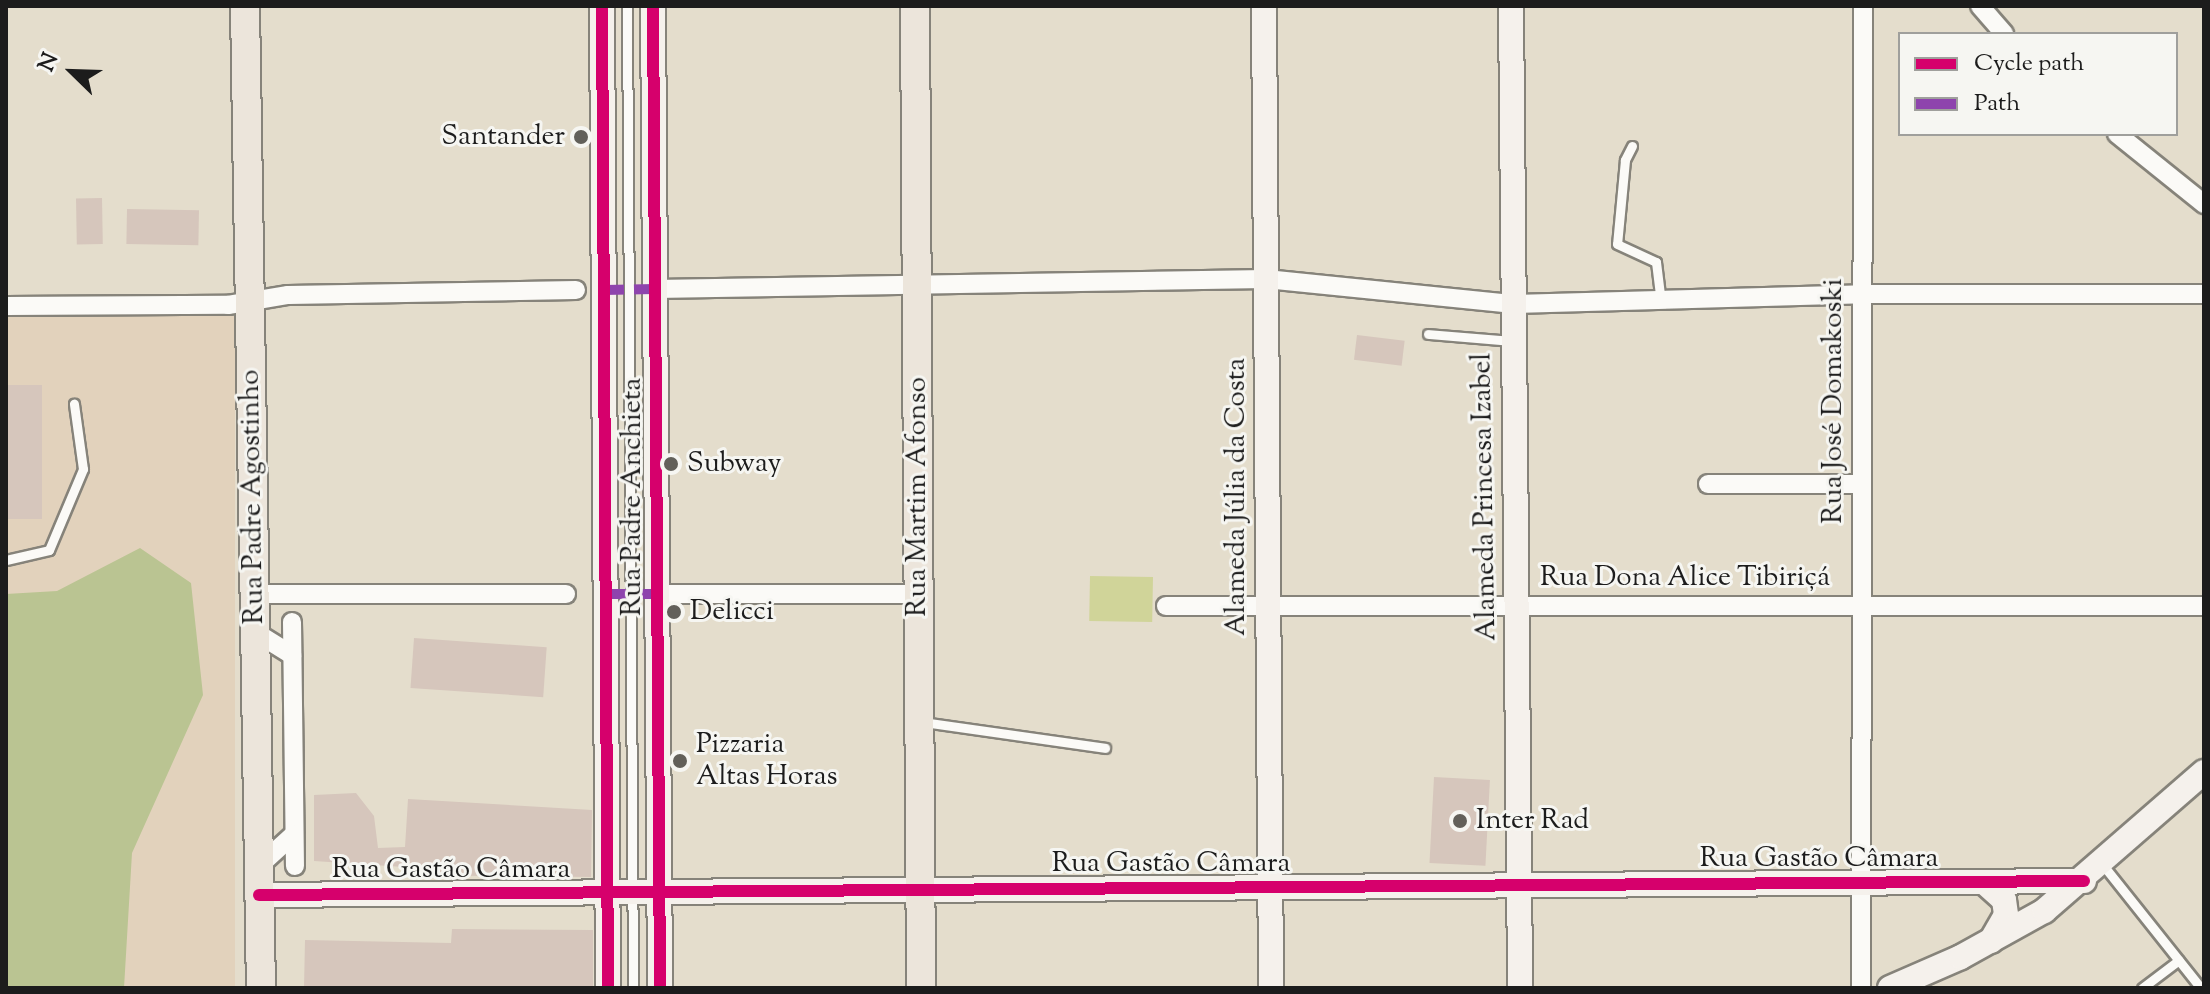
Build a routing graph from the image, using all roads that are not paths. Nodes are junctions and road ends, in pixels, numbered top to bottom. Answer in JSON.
{"nodes":[{"id":1,"x":245,"y":6,"type":"edge"},
{"id":2,"x":602,"y":6,"type":"edge"},
{"id":3,"x":627,"y":6,"type":"edge"},
{"id":4,"x":653,"y":6,"type":"edge"},
{"id":5,"x":915,"y":6,"type":"edge"},
{"id":6,"x":1264,"y":6,"type":"edge"},
{"id":7,"x":1511,"y":6,"type":"edge"},
{"id":8,"x":1863,"y":6,"type":"edge"},
{"id":9,"x":1980,"y":6,"type":"edge"},
{"id":10,"x":2002,"y":32,"type":"edge"},
{"id":11,"x":2119,"y":136,"type":"edge"},
{"id":12,"x":1632,"y":146,"type":"dead end"},
{"id":13,"x":2204,"y":204,"type":"edge"},
{"id":14,"x":1266,"y":279,"type":"junction"},
{"id":15,"x":917,"y":285,"type":"junction"},
{"id":16,"x":655,"y":289,"type":"junction"},
{"id":17,"x":576,"y":290,"type":"dead end"},
{"id":18,"x":1863,"y":294,"type":"junction"},
{"id":19,"x":2204,"y":294,"type":"edge"},
{"id":20,"x":1661,"y":300,"type":"junction"},
{"id":21,"x":250,"y":301,"type":"junction"},
{"id":22,"x":1514,"y":304,"type":"junction"},
{"id":23,"x":6,"y":306,"type":"edge"},
{"id":24,"x":1428,"y":334,"type":"dead end"},
{"id":25,"x":1514,"y":341,"type":"junction"},
{"id":26,"x":74,"y":404,"type":"dead end"},
{"id":27,"x":1708,"y":484,"type":"dead end"},
{"id":28,"x":1862,"y":484,"type":"junction"},
{"id":29,"x":6,"y":560,"type":"edge"},
{"id":30,"x":254,"y":594,"type":"junction"},
{"id":31,"x":566,"y":594,"type":"dead end"},
{"id":32,"x":658,"y":594,"type":"junction"},
{"id":33,"x":919,"y":594,"type":"junction"},
{"id":34,"x":1166,"y":606,"type":"dead end"},
{"id":35,"x":1268,"y":606,"type":"junction"},
{"id":36,"x":1517,"y":606,"type":"junction"},
{"id":37,"x":1862,"y":606,"type":"junction"},
{"id":38,"x":2204,"y":606,"type":"edge"},
{"id":39,"x":292,"y":622,"type":"dead end"},
{"id":40,"x":255,"y":632,"type":"junction"},
{"id":41,"x":292,"y":655,"type":"junction"},
{"id":42,"x":920,"y":722,"type":"junction"},
{"id":43,"x":1105,"y":748,"type":"dead end"},
{"id":44,"x":2204,"y":772,"type":"edge"},
{"id":45,"x":294,"y":834,"type":"junction"},
{"id":46,"x":2103,"y":865,"type":"junction"},
{"id":47,"x":259,"y":866,"type":"junction"},
{"id":48,"x":295,"y":866,"type":"dead end"},
{"id":49,"x":2084,"y":881,"type":"junction"},
{"id":50,"x":1984,"y":882,"type":"junction"},
{"id":51,"x":1861,"y":883,"type":"junction"},
{"id":52,"x":1519,"y":885,"type":"junction"},
{"id":53,"x":1270,"y":887,"type":"junction"},
{"id":54,"x":920,"y":890,"type":"junction"},
{"id":55,"x":609,"y":892,"type":"junction"},
{"id":56,"x":634,"y":892,"type":"junction"},
{"id":57,"x":661,"y":892,"type":"junction"},
{"id":58,"x":259,"y":895,"type":"junction"},
{"id":59,"x":1990,"y":943,"type":"junction"},
{"id":60,"x":2179,"y":960,"type":"junction"},
{"id":61,"x":261,"y":988,"type":"edge"},
{"id":62,"x":608,"y":988,"type":"edge"},
{"id":63,"x":633,"y":988,"type":"edge"},
{"id":64,"x":660,"y":988,"type":"edge"},
{"id":65,"x":921,"y":988,"type":"edge"},
{"id":66,"x":1271,"y":988,"type":"edge"},
{"id":67,"x":1520,"y":988,"type":"edge"},
{"id":68,"x":1861,"y":988,"type":"edge"},
{"id":69,"x":1890,"y":988,"type":"edge"},
{"id":70,"x":2142,"y":988,"type":"edge"},
{"id":71,"x":2201,"y":988,"type":"edge"}],
"edges":[{"from":1,"to":21,"type":"main road","name":"Rua Padre Agostinho"},
{"from":2,"to":55,"type":"street","name":"Rua Padre Anchieta"},
{"from":3,"to":56,"type":"lane"},
{"from":4,"to":16,"type":"street","name":"Rua Padre Anchieta"},
{"from":5,"to":15,"type":"main road","name":"Rua Martim Afonso"},
{"from":6,"to":14,"type":"street","name":"Alameda Júlia da Costa"},
{"from":7,"to":22,"type":"street","name":"Alameda Princesa Izabel"},
{"from":8,"to":18,"type":"street","name":"Rua José Domakoski"},
{"from":9,"to":10,"type":"street"},
{"from":11,"to":13,"type":"street"},
{"from":12,"to":20,"type":"lane"},
{"from":14,"to":15,"type":"street"},
{"from":14,"to":22,"type":"street"},
{"from":14,"to":35,"type":"street","name":"Alameda Júlia da Costa"},
{"from":15,"to":16,"type":"street"},
{"from":15,"to":33,"type":"main road","name":"Rua Martim Afonso"},
{"from":16,"to":32,"type":"street","name":"Rua Padre Anchieta"},
{"from":17,"to":21,"type":"street"},
{"from":18,"to":19,"type":"street"},
{"from":18,"to":20,"type":"street"},
{"from":18,"to":28,"type":"street","name":"Rua José Domakoski"},
{"from":20,"to":22,"type":"street"},
{"from":21,"to":23,"type":"street"},
{"from":21,"to":30,"type":"main road","name":"Rua Padre Agostinho"},
{"from":22,"to":25,"type":"street","name":"Alameda Princesa Izabel"},
{"from":24,"to":25,"type":"lane"},
{"from":25,"to":36,"type":"street","name":"Alameda Princesa Izabel"},
{"from":26,"to":29,"type":"lane"},
{"from":27,"to":28,"type":"street"},
{"from":28,"to":37,"type":"street","name":"Rua José Domakoski"},
{"from":30,"to":31,"type":"street"},
{"from":30,"to":40,"type":"main road","name":"Rua Padre Agostinho"},
{"from":32,"to":33,"type":"street"},
{"from":32,"to":57,"type":"street","name":"Rua Padre Anchieta"},
{"from":33,"to":42,"type":"main road","name":"Rua Martim Afonso"},
{"from":34,"to":35,"type":"street","name":"Rua Dona Alice Tibiriçá"},
{"from":35,"to":36,"type":"street","name":"Rua Dona Alice Tibiriçá"},
{"from":35,"to":53,"type":"street","name":"Alameda Júlia da Costa"},
{"from":36,"to":37,"type":"street","name":"Rua Dona Alice Tibiriçá"},
{"from":36,"to":52,"type":"street","name":"Alameda Princesa Izabel"},
{"from":37,"to":38,"type":"street","name":"Rua Dona Alice Tibiriçá"},
{"from":37,"to":51,"type":"street","name":"Rua José Domakoski"},
{"from":39,"to":41,"type":"street"},
{"from":40,"to":41,"type":"street"},
{"from":40,"to":47,"type":"main road","name":"Rua Padre Agostinho"},
{"from":41,"to":45,"type":"street"},
{"from":42,"to":43,"type":"lane"},
{"from":42,"to":54,"type":"main road","name":"Rua Martim Afonso"},
{"from":44,"to":46,"type":"street"},
{"from":45,"to":47,"type":"street"},
{"from":45,"to":48,"type":"street"},
{"from":46,"to":49,"type":"street"},
{"from":46,"to":60,"type":"lane"},
{"from":47,"to":58,"type":"main road","name":"Rua Padre Agostinho"},
{"from":49,"to":50,"type":"street","name":"Rua Gastão Câmara"},
{"from":49,"to":59,"type":"street"},
{"from":50,"to":51,"type":"street","name":"Rua Gastão Câmara"},
{"from":50,"to":59,"type":"street"},
{"from":51,"to":52,"type":"street","name":"Rua Gastão Câmara"},
{"from":51,"to":68,"type":"street","name":"Rua José Domakoski"},
{"from":52,"to":53,"type":"street","name":"Rua Gastão Câmara"},
{"from":52,"to":67,"type":"street","name":"Alameda Princesa Izabel"},
{"from":53,"to":54,"type":"street","name":"Rua Gastão Câmara"},
{"from":53,"to":66,"type":"street","name":"Alameda Júlia da Costa"},
{"from":54,"to":57,"type":"street","name":"Rua Gastão Câmara"},
{"from":54,"to":65,"type":"main road","name":"Rua Martim Afonso"},
{"from":55,"to":56,"type":"street","name":"Rua Gastão Câmara"},
{"from":55,"to":58,"type":"street","name":"Rua Gastão Câmara"},
{"from":55,"to":62,"type":"street","name":"Rua Padre Anchieta"},
{"from":56,"to":57,"type":"street","name":"Rua Gastão Câmara"},
{"from":56,"to":63,"type":"lane"},
{"from":57,"to":64,"type":"street","name":"Rua Padre Anchieta"},
{"from":58,"to":61,"type":"main road","name":"Rua Padre Agostinho"},
{"from":59,"to":69,"type":"street"},
{"from":60,"to":70,"type":"lane"},
{"from":60,"to":71,"type":"lane"}]}
